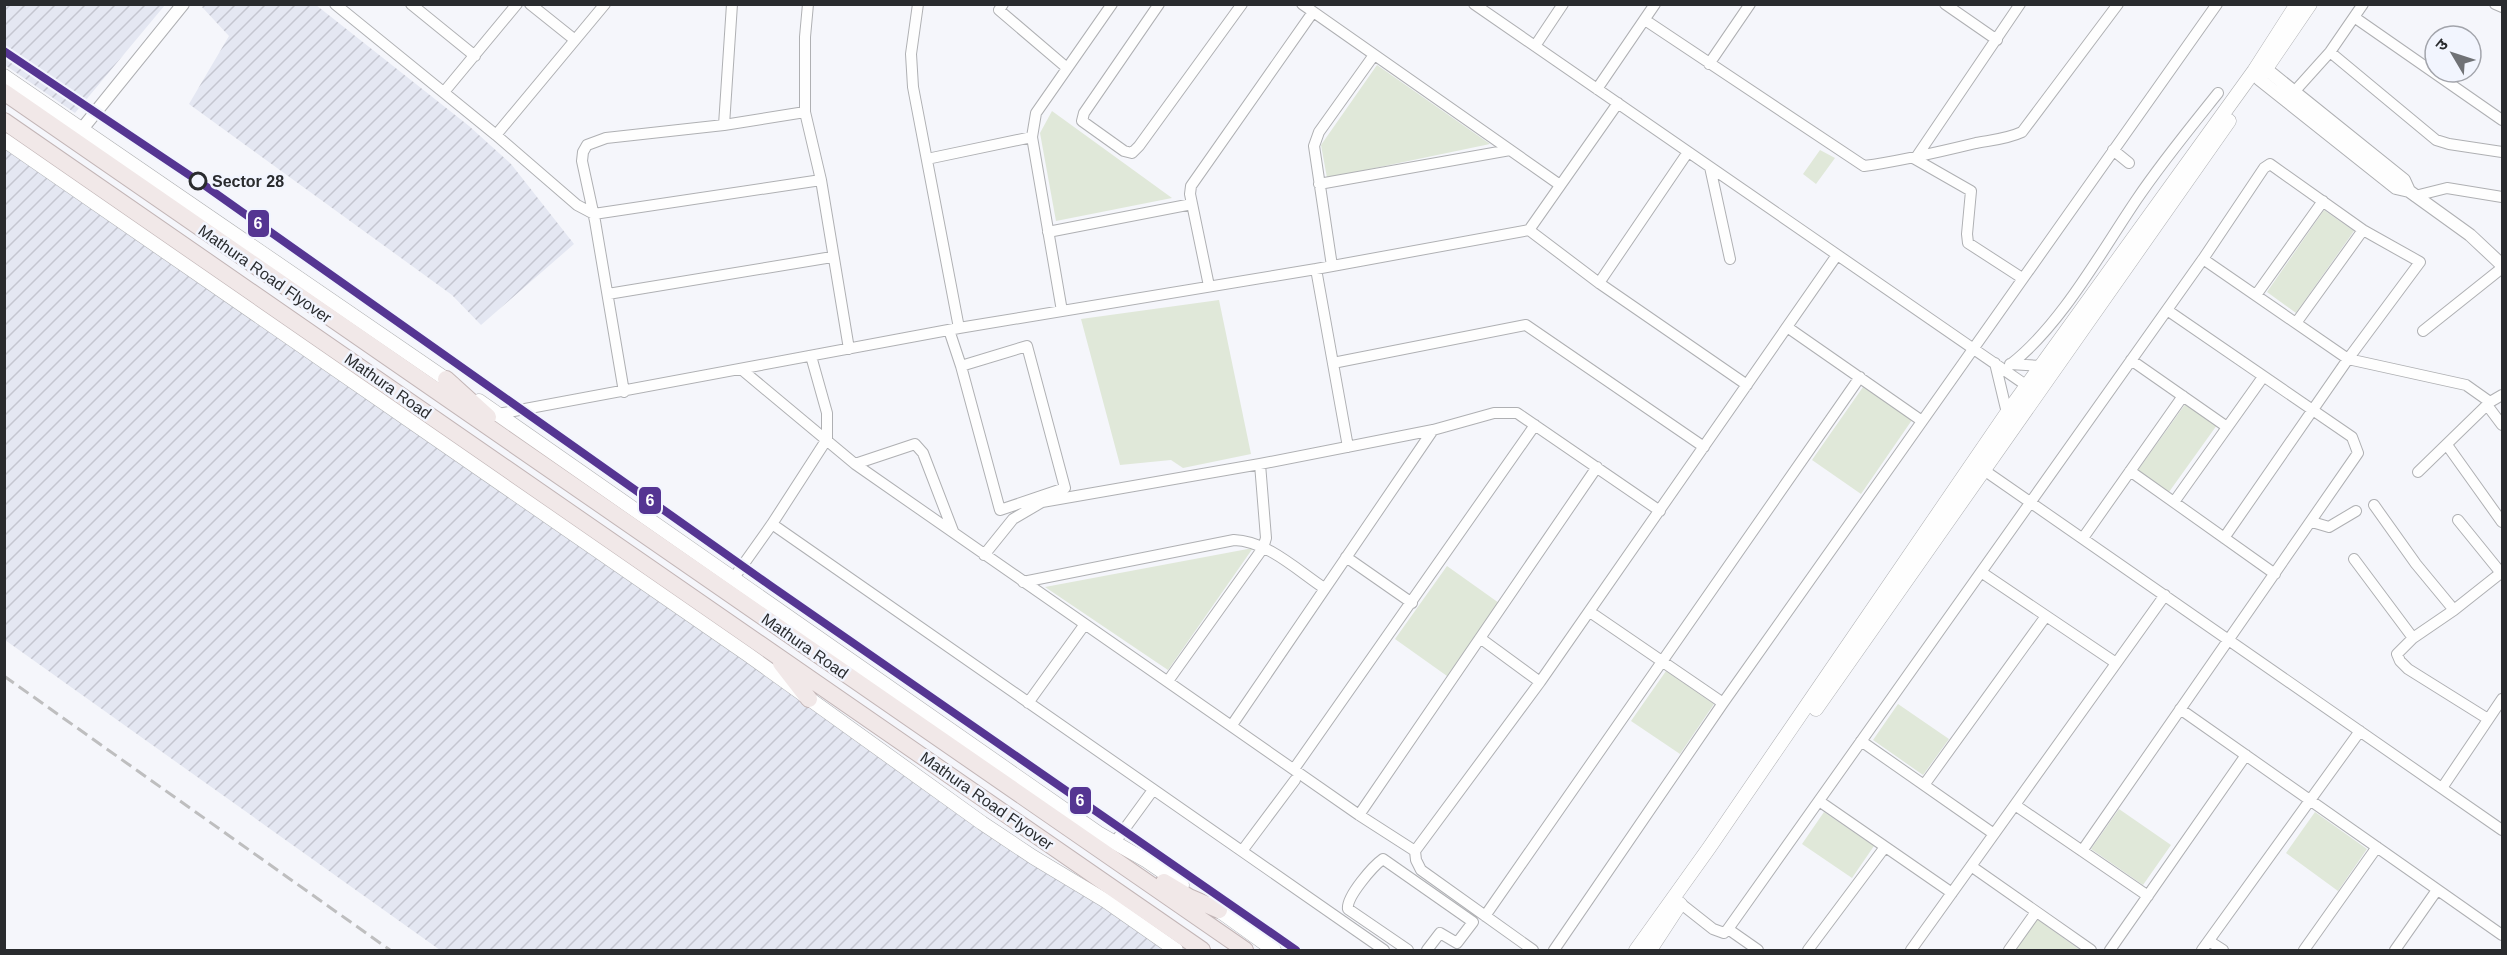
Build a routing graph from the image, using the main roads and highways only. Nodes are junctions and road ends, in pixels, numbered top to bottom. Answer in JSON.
{"nodes":[{"id":1,"x":2310,"y":4,"type":"edge"},
{"id":2,"x":2294,"y":6,"type":"edge"},
{"id":3,"x":2260,"y":72,"type":"junction"},
{"id":4,"x":4,"y":76,"type":"edge"},
{"id":5,"x":4,"y":92,"type":"edge"},
{"id":6,"x":4,"y":121,"type":"edge"},
{"id":7,"x":4,"y":140,"type":"edge"},
{"id":8,"x":446,"y":379,"type":"junction"},
{"id":9,"x":2032,"y":389,"type":"junction"},
{"id":10,"x":527,"y":454,"type":"junction"},
{"id":11,"x":1979,"y":466,"type":"junction"},
{"id":12,"x":771,"y":651,"type":"junction"},
{"id":13,"x":809,"y":699,"type":"junction"},
{"id":14,"x":1082,"y":837,"type":"junction"},
{"id":15,"x":1219,"y":910,"type":"junction"},
{"id":16,"x":1176,"y":951,"type":"edge"},
{"id":17,"x":1202,"y":951,"type":"edge"},
{"id":18,"x":1245,"y":951,"type":"edge"},
{"id":19,"x":1274,"y":951,"type":"edge"},
{"id":20,"x":1636,"y":951,"type":"edge"},
{"id":21,"x":1650,"y":951,"type":"edge"}],
"edges":[{"from":1,"to":3,"type":"main road"},
{"from":2,"to":3,"type":"main road"},
{"from":3,"to":9,"type":"main road"},
{"from":3,"to":9,"type":"main road"},
{"from":4,"to":8,"type":"main road"},
{"from":5,"to":10,"type":"highway","name":"Mathura Road Flyover"},
{"from":6,"to":12,"type":"highway","name":"Mathura Road"},
{"from":7,"to":13,"type":"main road"},
{"from":8,"to":10,"type":"highway"},
{"from":8,"to":15,"type":"main road"},
{"from":9,"to":11,"type":"main road"},
{"from":9,"to":11,"type":"main road"},
{"from":10,"to":14,"type":"highway","name":"Mathura Road"},
{"from":11,"to":20,"type":"main road"},
{"from":11,"to":21,"type":"main road"},
{"from":12,"to":13,"type":"highway"},
{"from":12,"to":17,"type":"highway","name":"Mathura Road Flyover"},
{"from":13,"to":16,"type":"main road"},
{"from":14,"to":15,"type":"highway"},
{"from":14,"to":18,"type":"highway","name":"Mathura Road Flyover"},
{"from":15,"to":19,"type":"main road"}]}
